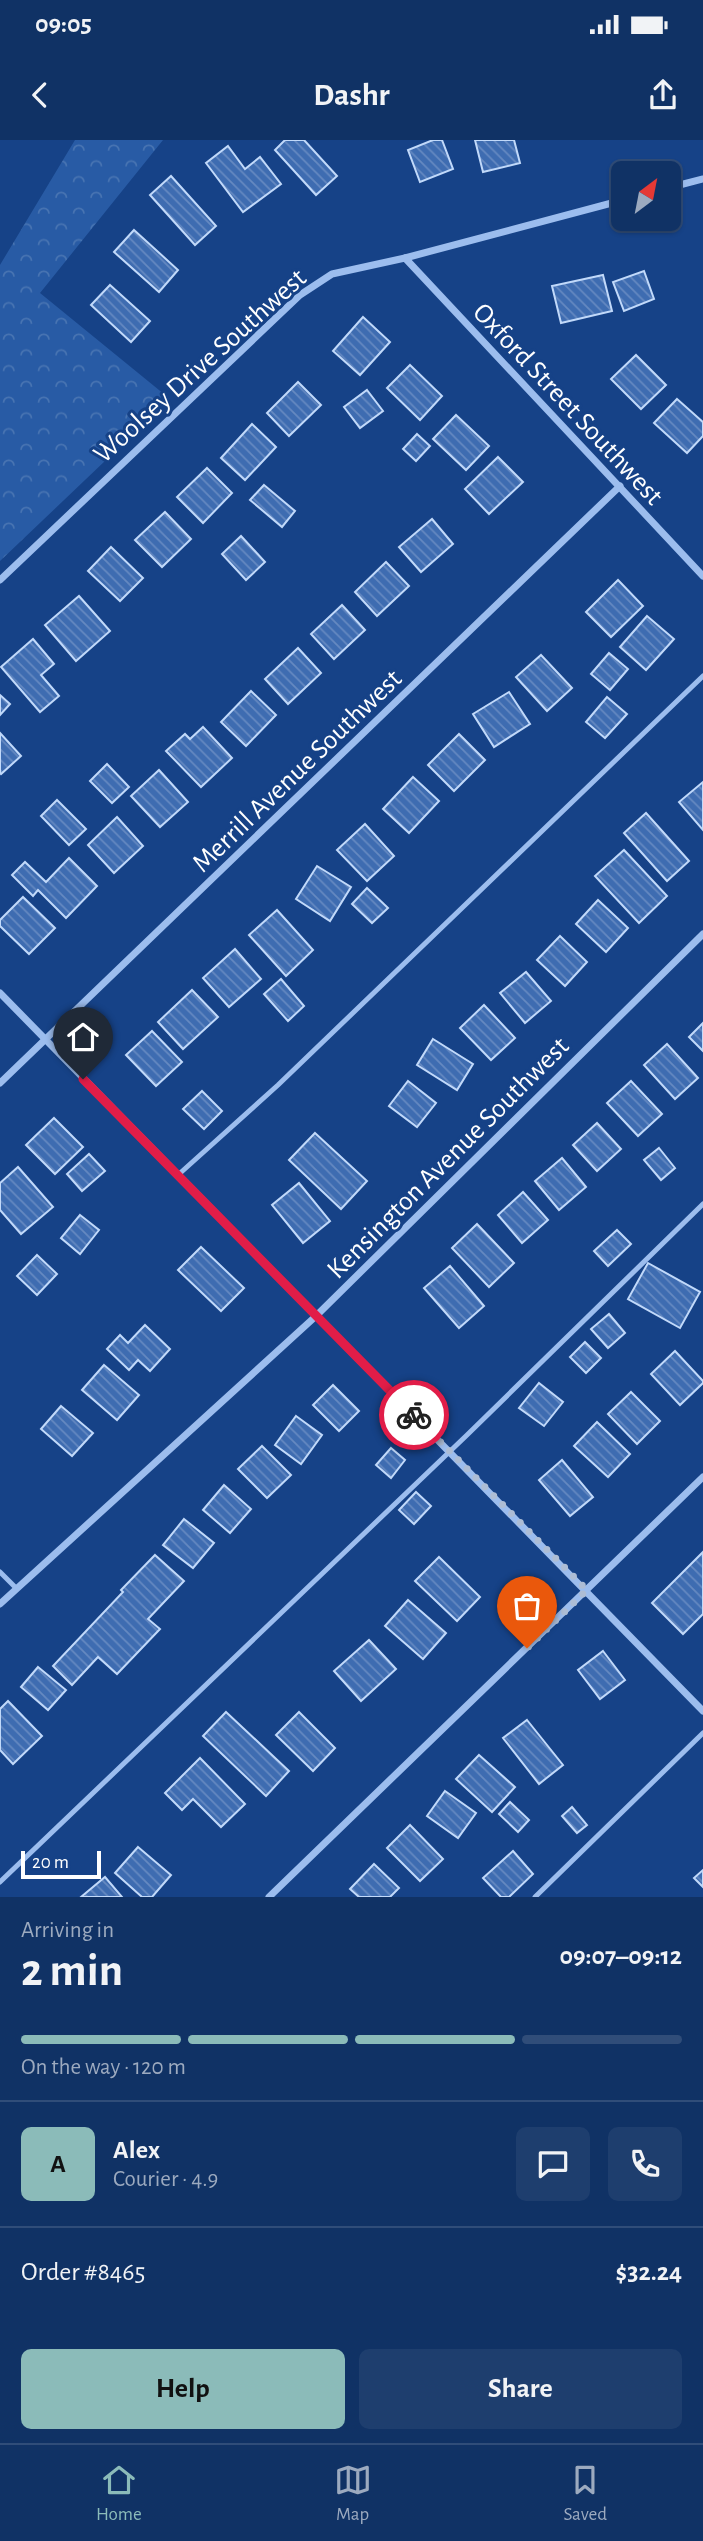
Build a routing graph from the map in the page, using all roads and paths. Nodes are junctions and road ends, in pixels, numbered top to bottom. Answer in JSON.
{"nodes":[{"id":1,"x":703,"y":179,"type":"edge"},
{"id":2,"x":681,"y":185,"type":"edge"},
{"id":3,"x":611,"y":203,"type":"edge"},
{"id":4,"x":405,"y":258,"type":"junction"},
{"id":5,"x":620,"y":486,"type":"junction"},
{"id":6,"x":703,"y":576,"type":"edge"},
{"id":7,"x":0,"y":580,"type":"edge"},
{"id":8,"x":703,"y":676,"type":"edge"},
{"id":9,"x":703,"y":934,"type":"edge"},
{"id":10,"x":0,"y":993,"type":"edge"},
{"id":11,"x":45,"y":1040,"type":"junction"},
{"id":12,"x":0,"y":1083,"type":"edge"},
{"id":13,"x":178,"y":1175,"type":"junction"},
{"id":14,"x":703,"y":1204,"type":"edge"},
{"id":15,"x":316,"y":1316,"type":"junction"},
{"id":16,"x":449,"y":1450,"type":"junction"},
{"id":17,"x":703,"y":1477,"type":"edge"},
{"id":18,"x":0,"y":1572,"type":"edge"},
{"id":19,"x":16,"y":1588,"type":"junction"},
{"id":20,"x":587,"y":1590,"type":"junction"},
{"id":21,"x":0,"y":1604,"type":"edge"},
{"id":22,"x":703,"y":1711,"type":"edge"},
{"id":23,"x":703,"y":1733,"type":"edge"},
{"id":24,"x":0,"y":1882,"type":"edge"},
{"id":25,"x":269,"y":1897,"type":"edge"},
{"id":26,"x":536,"y":1897,"type":"edge"}],
"edges":[{"from":1,"to":2,"type":"street"},
{"from":3,"to":4,"type":"street","name":"Woolsey Drive Southwest"},
{"from":4,"to":5,"type":"street","name":"Oxford Street Southwest"},
{"from":4,"to":7,"type":"street","name":"Woolsey Drive Southwest"},
{"from":5,"to":6,"type":"street","name":"Oxford Street Southwest"},
{"from":5,"to":11,"type":"street","name":"Merrill Avenue Southwest"},
{"from":8,"to":13,"type":"lane"},
{"from":9,"to":15,"type":"street","name":"Kensington Avenue Southwest"},
{"from":10,"to":11,"type":"street"},
{"from":11,"to":12,"type":"street","name":"Merrill Avenue Southwest"},
{"from":11,"to":13,"type":"street"},
{"from":13,"to":15,"type":"street"},
{"from":14,"to":16,"type":"lane"},
{"from":15,"to":16,"type":"street"},
{"from":15,"to":19,"type":"street","name":"Kensington Avenue Southwest"},
{"from":16,"to":20,"type":"street"},
{"from":16,"to":24,"type":"lane"},
{"from":17,"to":20,"type":"street"},
{"from":18,"to":19,"type":"lane"},
{"from":19,"to":21,"type":"street","name":"Kensington Avenue Southwest"},
{"from":20,"to":22,"type":"street"},
{"from":20,"to":25,"type":"street"},
{"from":23,"to":26,"type":"lane"}]}
